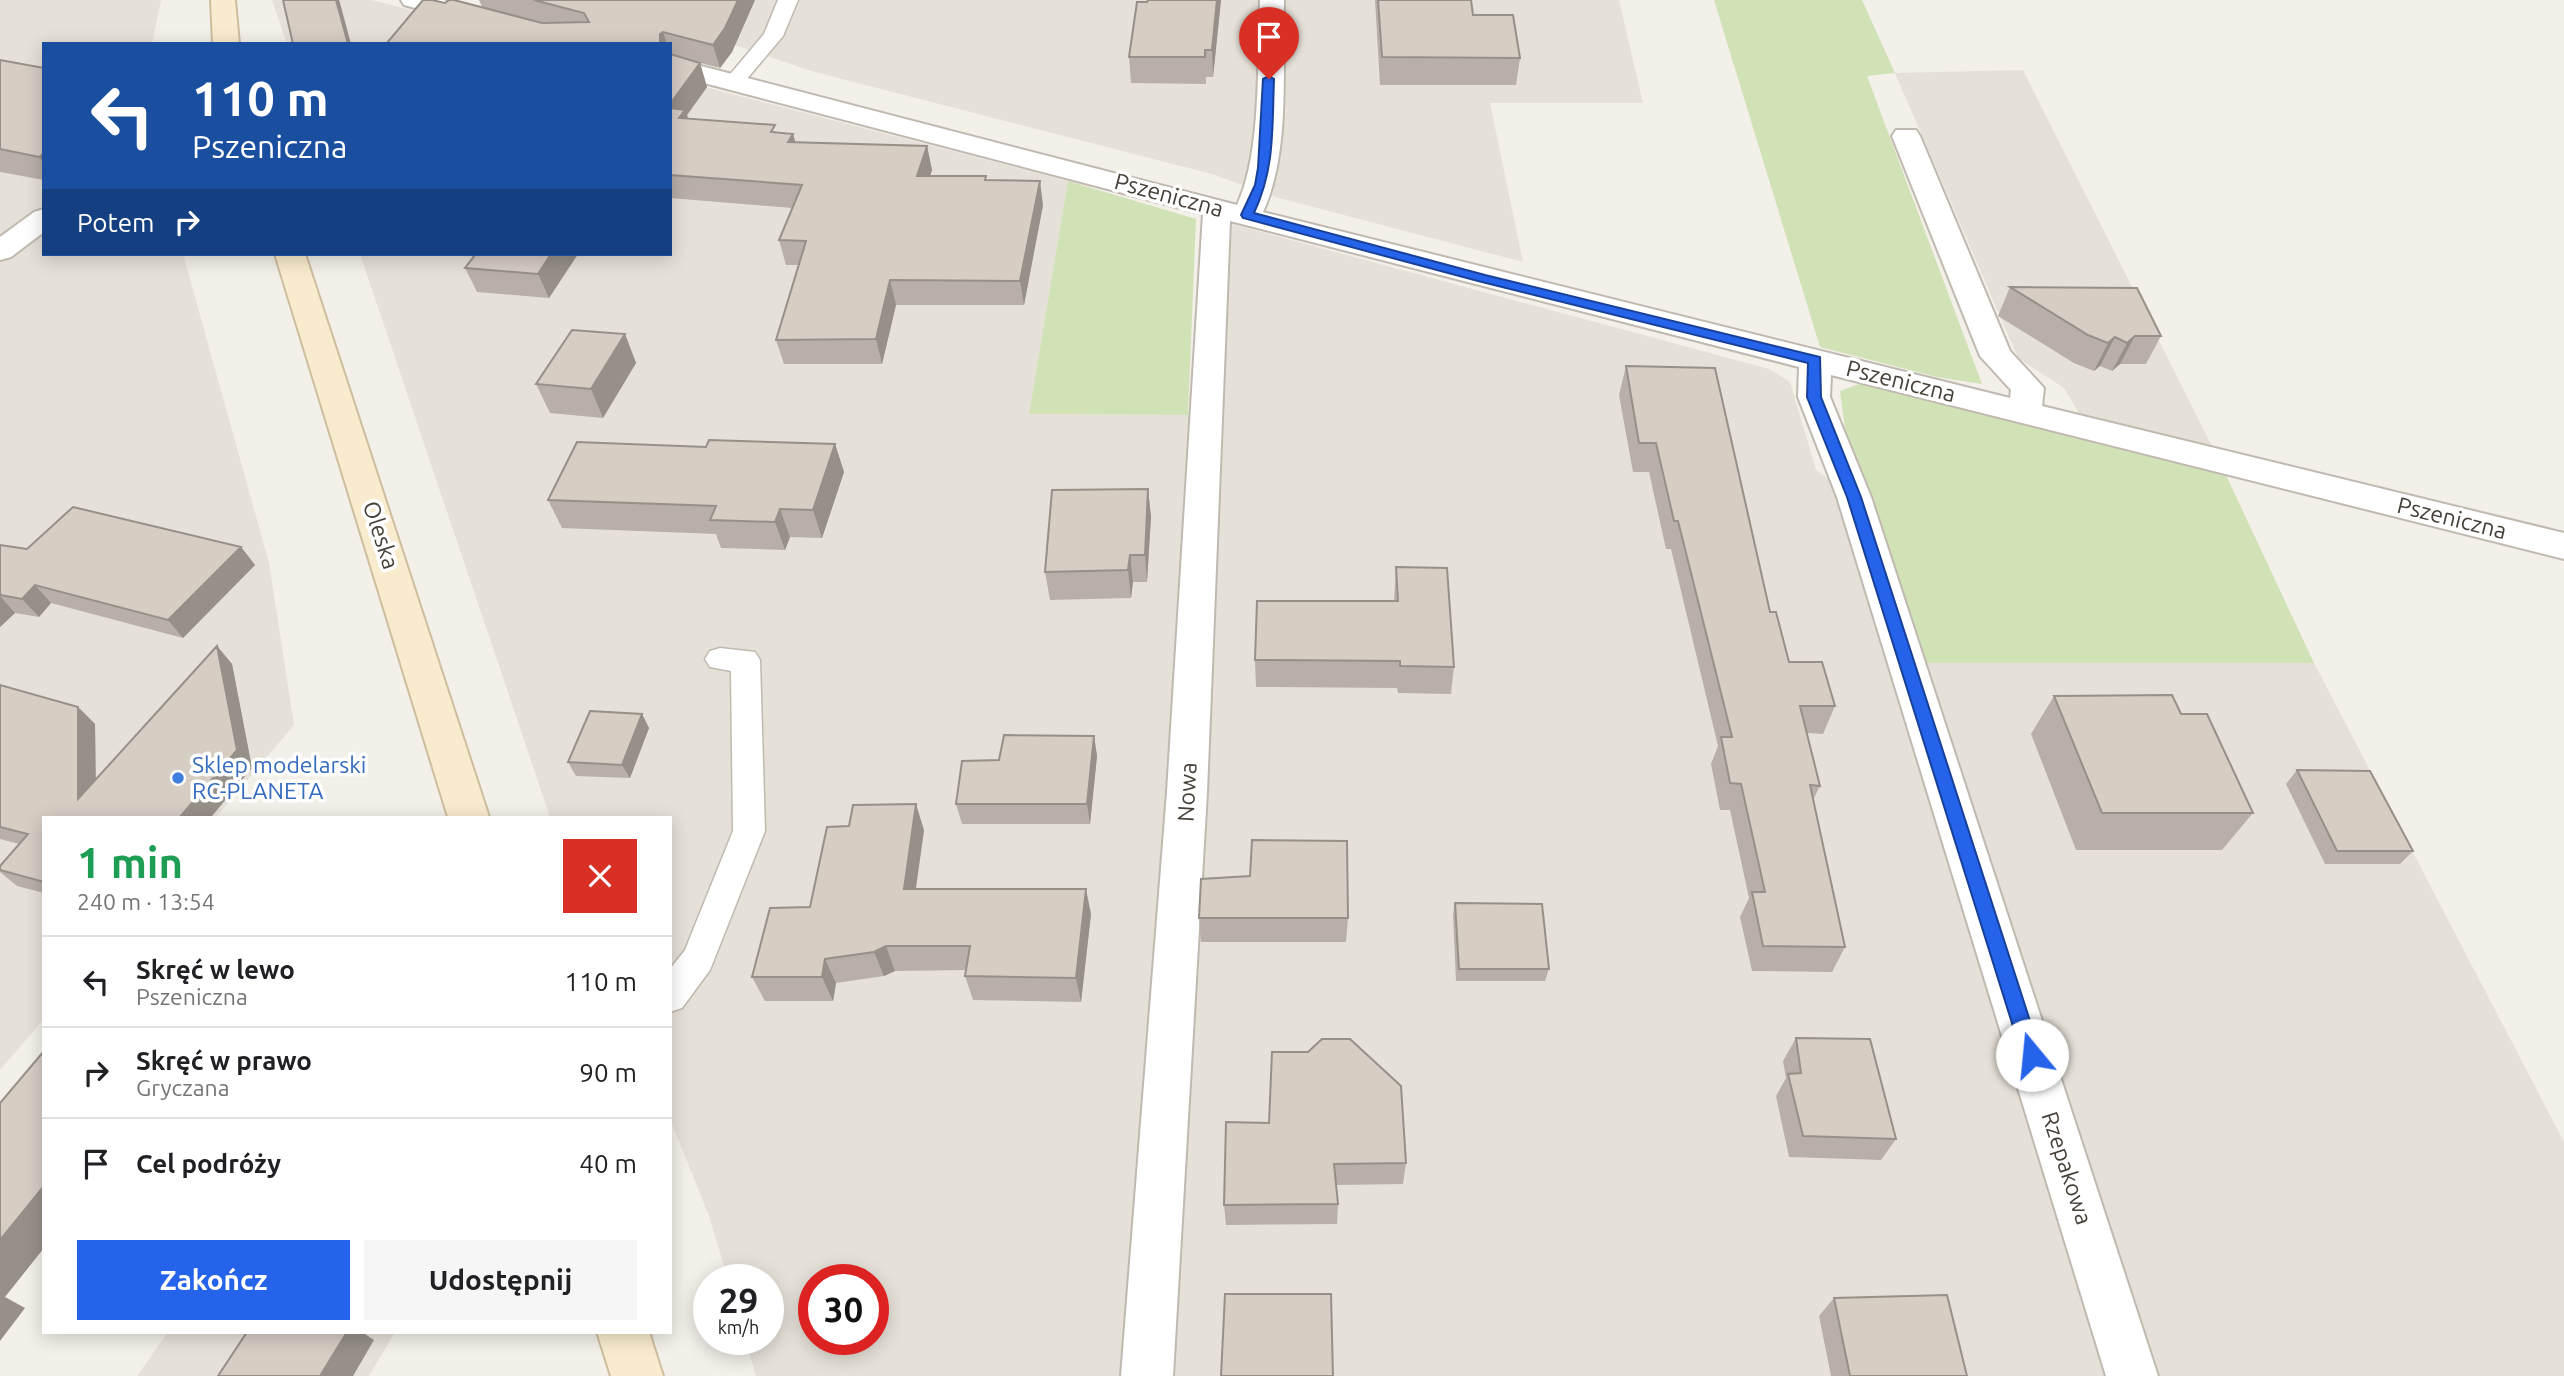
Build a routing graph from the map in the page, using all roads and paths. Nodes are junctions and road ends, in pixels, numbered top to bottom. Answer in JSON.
{"nodes":[{"id":1,"x":223,"y":0,"type":"edge"},
{"id":2,"x":413,"y":0,"type":"edge"},
{"id":3,"x":788,"y":0,"type":"edge"},
{"id":4,"x":1272,"y":0,"type":"edge"},
{"id":5,"x":495,"y":21,"type":"edge"},
{"id":6,"x":226,"y":42,"type":"edge"},
{"id":7,"x":672,"y":66,"type":"edge"},
{"id":8,"x":734,"y":82,"type":"junction"},
{"id":9,"x":1906,"y":136,"type":"dead end"},
{"id":10,"x":1233,"y":212,"type":"junction"},
{"id":11,"x":42,"y":220,"type":"edge"},
{"id":12,"x":0,"y":251,"type":"edge"},
{"id":13,"x":291,"y":256,"type":"edge"},
{"id":14,"x":1815,"y":360,"type":"junction"},
{"id":15,"x":2025,"y":412,"type":"junction"},
{"id":16,"x":2564,"y":546,"type":"edge"},
{"id":17,"x":720,"y":659,"type":"dead end"},
{"id":18,"x":470,"y":816,"type":"edge"},
{"id":19,"x":672,"y":994,"type":"edge"},
{"id":20,"x":624,"y":1334,"type":"edge"},
{"id":21,"x":637,"y":1376,"type":"edge"},
{"id":22,"x":1147,"y":1376,"type":"edge"},
{"id":23,"x":2132,"y":1376,"type":"edge"}],
"edges":[{"from":1,"to":6,"type":"main road"},
{"from":2,"to":5,"type":"street"},
{"from":3,"to":8,"type":"lane"},
{"from":4,"to":10,"type":"street","name":"Nowa"},
{"from":7,"to":8,"type":"street","name":"Pszeniczna"},
{"from":8,"to":10,"type":"street","name":"Pszeniczna"},
{"from":9,"to":15,"type":"street"},
{"from":10,"to":14,"type":"street","name":"Pszeniczna"},
{"from":10,"to":22,"type":"street","name":"Nowa"},
{"from":11,"to":12,"type":"street"},
{"from":13,"to":18,"type":"main road","name":"Oleska"},
{"from":14,"to":15,"type":"street","name":"Pszeniczna"},
{"from":14,"to":23,"type":"street","name":"Rzepakowa"},
{"from":15,"to":16,"type":"street","name":"Pszeniczna"},
{"from":17,"to":19,"type":"lane"},
{"from":20,"to":21,"type":"main road"}]}
